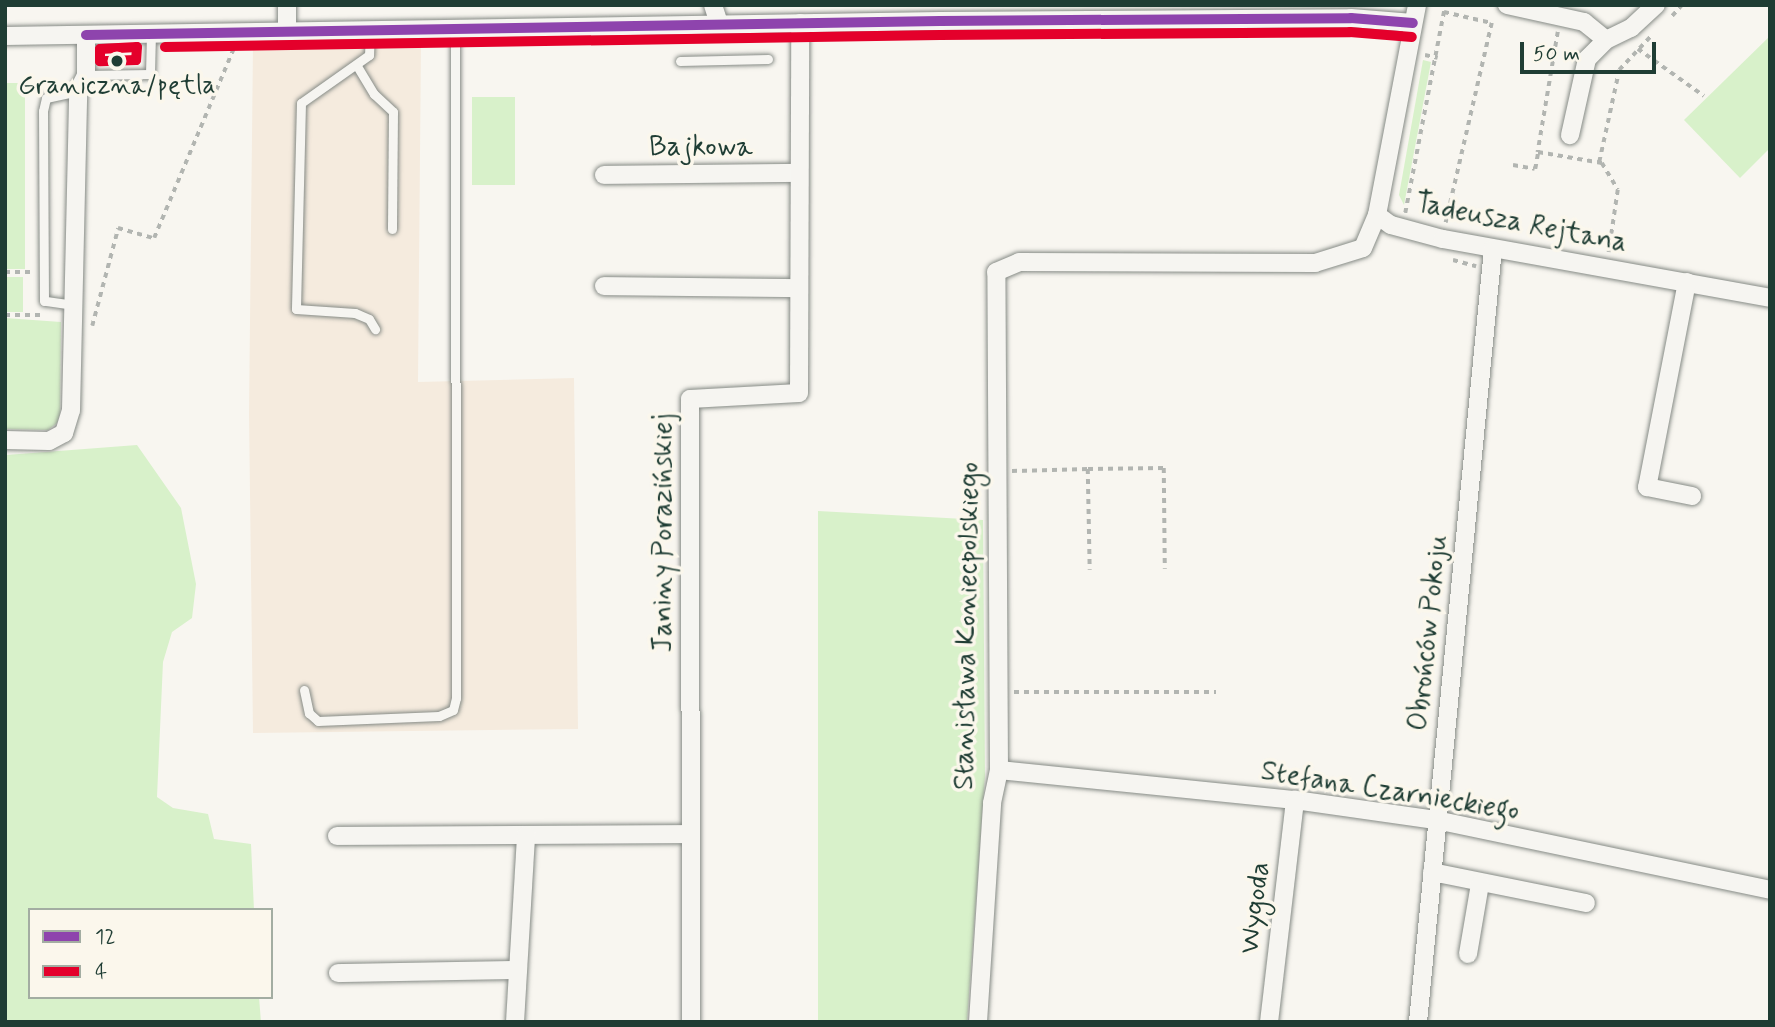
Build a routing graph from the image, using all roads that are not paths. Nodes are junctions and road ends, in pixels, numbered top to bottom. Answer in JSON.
{"nodes":[{"id":1,"x":287,"y":5,"type":"edge"},
{"id":2,"x":713,"y":5,"type":"edge"},
{"id":3,"x":1507,"y":5,"type":"edge"},
{"id":4,"x":1656,"y":5,"type":"edge"},
{"id":5,"x":1349,"y":11,"type":"edge"},
{"id":6,"x":938,"y":13,"type":"edge"},
{"id":7,"x":1415,"y":14,"type":"edge"},
{"id":8,"x":800,"y":23,"type":"junction"},
{"id":9,"x":719,"y":24,"type":"junction"},
{"id":10,"x":370,"y":27,"type":"junction"},
{"id":11,"x":455,"y":27,"type":"junction"},
{"id":12,"x":286,"y":31,"type":"junction"},
{"id":13,"x":150,"y":33,"type":"junction"},
{"id":14,"x":86,"y":35,"type":"junction"},
{"id":15,"x":5,"y":36,"type":"edge"},
{"id":16,"x":1606,"y":40,"type":"junction"},
{"id":17,"x":768,"y":58,"type":"dead end"},
{"id":18,"x":680,"y":61,"type":"dead end"},
{"id":19,"x":357,"y":66,"type":"junction"},
{"id":20,"x":86,"y":75,"type":"junction"},
{"id":21,"x":78,"y":91,"type":"junction"},
{"id":22,"x":1570,"y":135,"type":"dead end"},
{"id":23,"x":798,"y":173,"type":"junction"},
{"id":24,"x":604,"y":174,"type":"dead end"},
{"id":25,"x":1377,"y":215,"type":"junction"},
{"id":26,"x":393,"y":229,"type":"dead end"},
{"id":27,"x":1493,"y":249,"type":"junction"},
{"id":28,"x":996,"y":272,"type":"joint"},
{"id":29,"x":1687,"y":282,"type":"junction"},
{"id":30,"x":604,"y":286,"type":"dead end"},
{"id":31,"x":798,"y":288,"type":"junction"},
{"id":32,"x":1769,"y":292,"type":"edge"},
{"id":33,"x":74,"y":305,"type":"junction"},
{"id":34,"x":375,"y":329,"type":"dead end"},
{"id":35,"x":5,"y":440,"type":"edge"},
{"id":36,"x":1692,"y":496,"type":"dead end"},
{"id":37,"x":304,"y":690,"type":"dead end"},
{"id":38,"x":999,"y":770,"type":"junction"},
{"id":39,"x":1295,"y":800,"type":"junction"},
{"id":40,"x":1436,"y":820,"type":"junction"},
{"id":41,"x":691,"y":834,"type":"junction"},
{"id":42,"x":526,"y":835,"type":"junction"},
{"id":43,"x":337,"y":836,"type":"dead end"},
{"id":44,"x":1433,"y":872,"type":"junction"},
{"id":45,"x":1480,"y":884,"type":"junction"},
{"id":46,"x":1770,"y":890,"type":"edge"},
{"id":47,"x":1586,"y":903,"type":"dead end"},
{"id":48,"x":1468,"y":954,"type":"dead end"},
{"id":49,"x":518,"y":970,"type":"junction"},
{"id":50,"x":338,"y":972,"type":"dead end"},
{"id":51,"x":515,"y":1022,"type":"edge"},
{"id":52,"x":691,"y":1022,"type":"edge"},
{"id":53,"x":978,"y":1022,"type":"edge"},
{"id":54,"x":1269,"y":1022,"type":"edge"},
{"id":55,"x":1418,"y":1022,"type":"edge"}],
"edges":[{"from":1,"to":12,"type":"street"},
{"from":2,"to":9,"type":"street"},
{"from":3,"to":16,"type":"street"},
{"from":4,"to":16,"type":"street"},
{"from":5,"to":6,"type":"street"},
{"from":5,"to":7,"type":"street"},
{"from":6,"to":8,"type":"street"},
{"from":7,"to":25,"type":"street"},
{"from":8,"to":9,"type":"street"},
{"from":8,"to":23,"type":"street","name":"Janiny Porazińskiej"},
{"from":9,"to":11,"type":"street"},
{"from":10,"to":11,"type":"street"},
{"from":10,"to":12,"type":"street"},
{"from":10,"to":19,"type":"lane"},
{"from":11,"to":37,"type":"lane"},
{"from":12,"to":13,"type":"street"},
{"from":13,"to":14,"type":"street"},
{"from":13,"to":20,"type":"lane"},
{"from":14,"to":15,"type":"street"},
{"from":14,"to":20,"type":"street"},
{"from":16,"to":22,"type":"street"},
{"from":17,"to":18,"type":"lane"},
{"from":19,"to":26,"type":"lane"},
{"from":19,"to":34,"type":"lane"},
{"from":20,"to":21,"type":"street"},
{"from":21,"to":33,"type":"street"},
{"from":21,"to":33,"type":"lane"},
{"from":23,"to":24,"type":"street","name":"Bajkowa"},
{"from":23,"to":31,"type":"street","name":"Janiny Porazińskiej"},
{"from":25,"to":27,"type":"street","name":"Tadeusza Rejtana"},
{"from":25,"to":28,"type":"street","name":"Tadeusza Rejtana"},
{"from":27,"to":29,"type":"street","name":"Tadeusza Rejtana"},
{"from":27,"to":40,"type":"street","name":"Obrońców Pokoju"},
{"from":28,"to":38,"type":"street","name":"Stanisława Koniecpolskiego"},
{"from":29,"to":32,"type":"street","name":"Tadeusza Rejtana"},
{"from":29,"to":36,"type":"street"},
{"from":30,"to":31,"type":"street"},
{"from":31,"to":41,"type":"street","name":"Janiny Porazińskiej"},
{"from":33,"to":35,"type":"street"},
{"from":38,"to":39,"type":"street","name":"Stefana Czarnieckiego"},
{"from":38,"to":53,"type":"street","name":"Stanisława Koniecpolskiego"},
{"from":39,"to":40,"type":"street","name":"Stefana Czarnieckiego"},
{"from":39,"to":54,"type":"street","name":"Wygoda"},
{"from":40,"to":44,"type":"street","name":"Obrońców Pokoju"},
{"from":40,"to":46,"type":"street","name":"Stefana Czarnieckiego"},
{"from":41,"to":42,"type":"street"},
{"from":41,"to":52,"type":"street","name":"Janiny Porazińskiej"},
{"from":42,"to":43,"type":"street"},
{"from":42,"to":49,"type":"street"},
{"from":44,"to":45,"type":"street"},
{"from":44,"to":55,"type":"street","name":"Obrońców Pokoju"},
{"from":45,"to":47,"type":"street"},
{"from":45,"to":48,"type":"street"},
{"from":49,"to":50,"type":"street"},
{"from":49,"to":51,"type":"street"}]}
